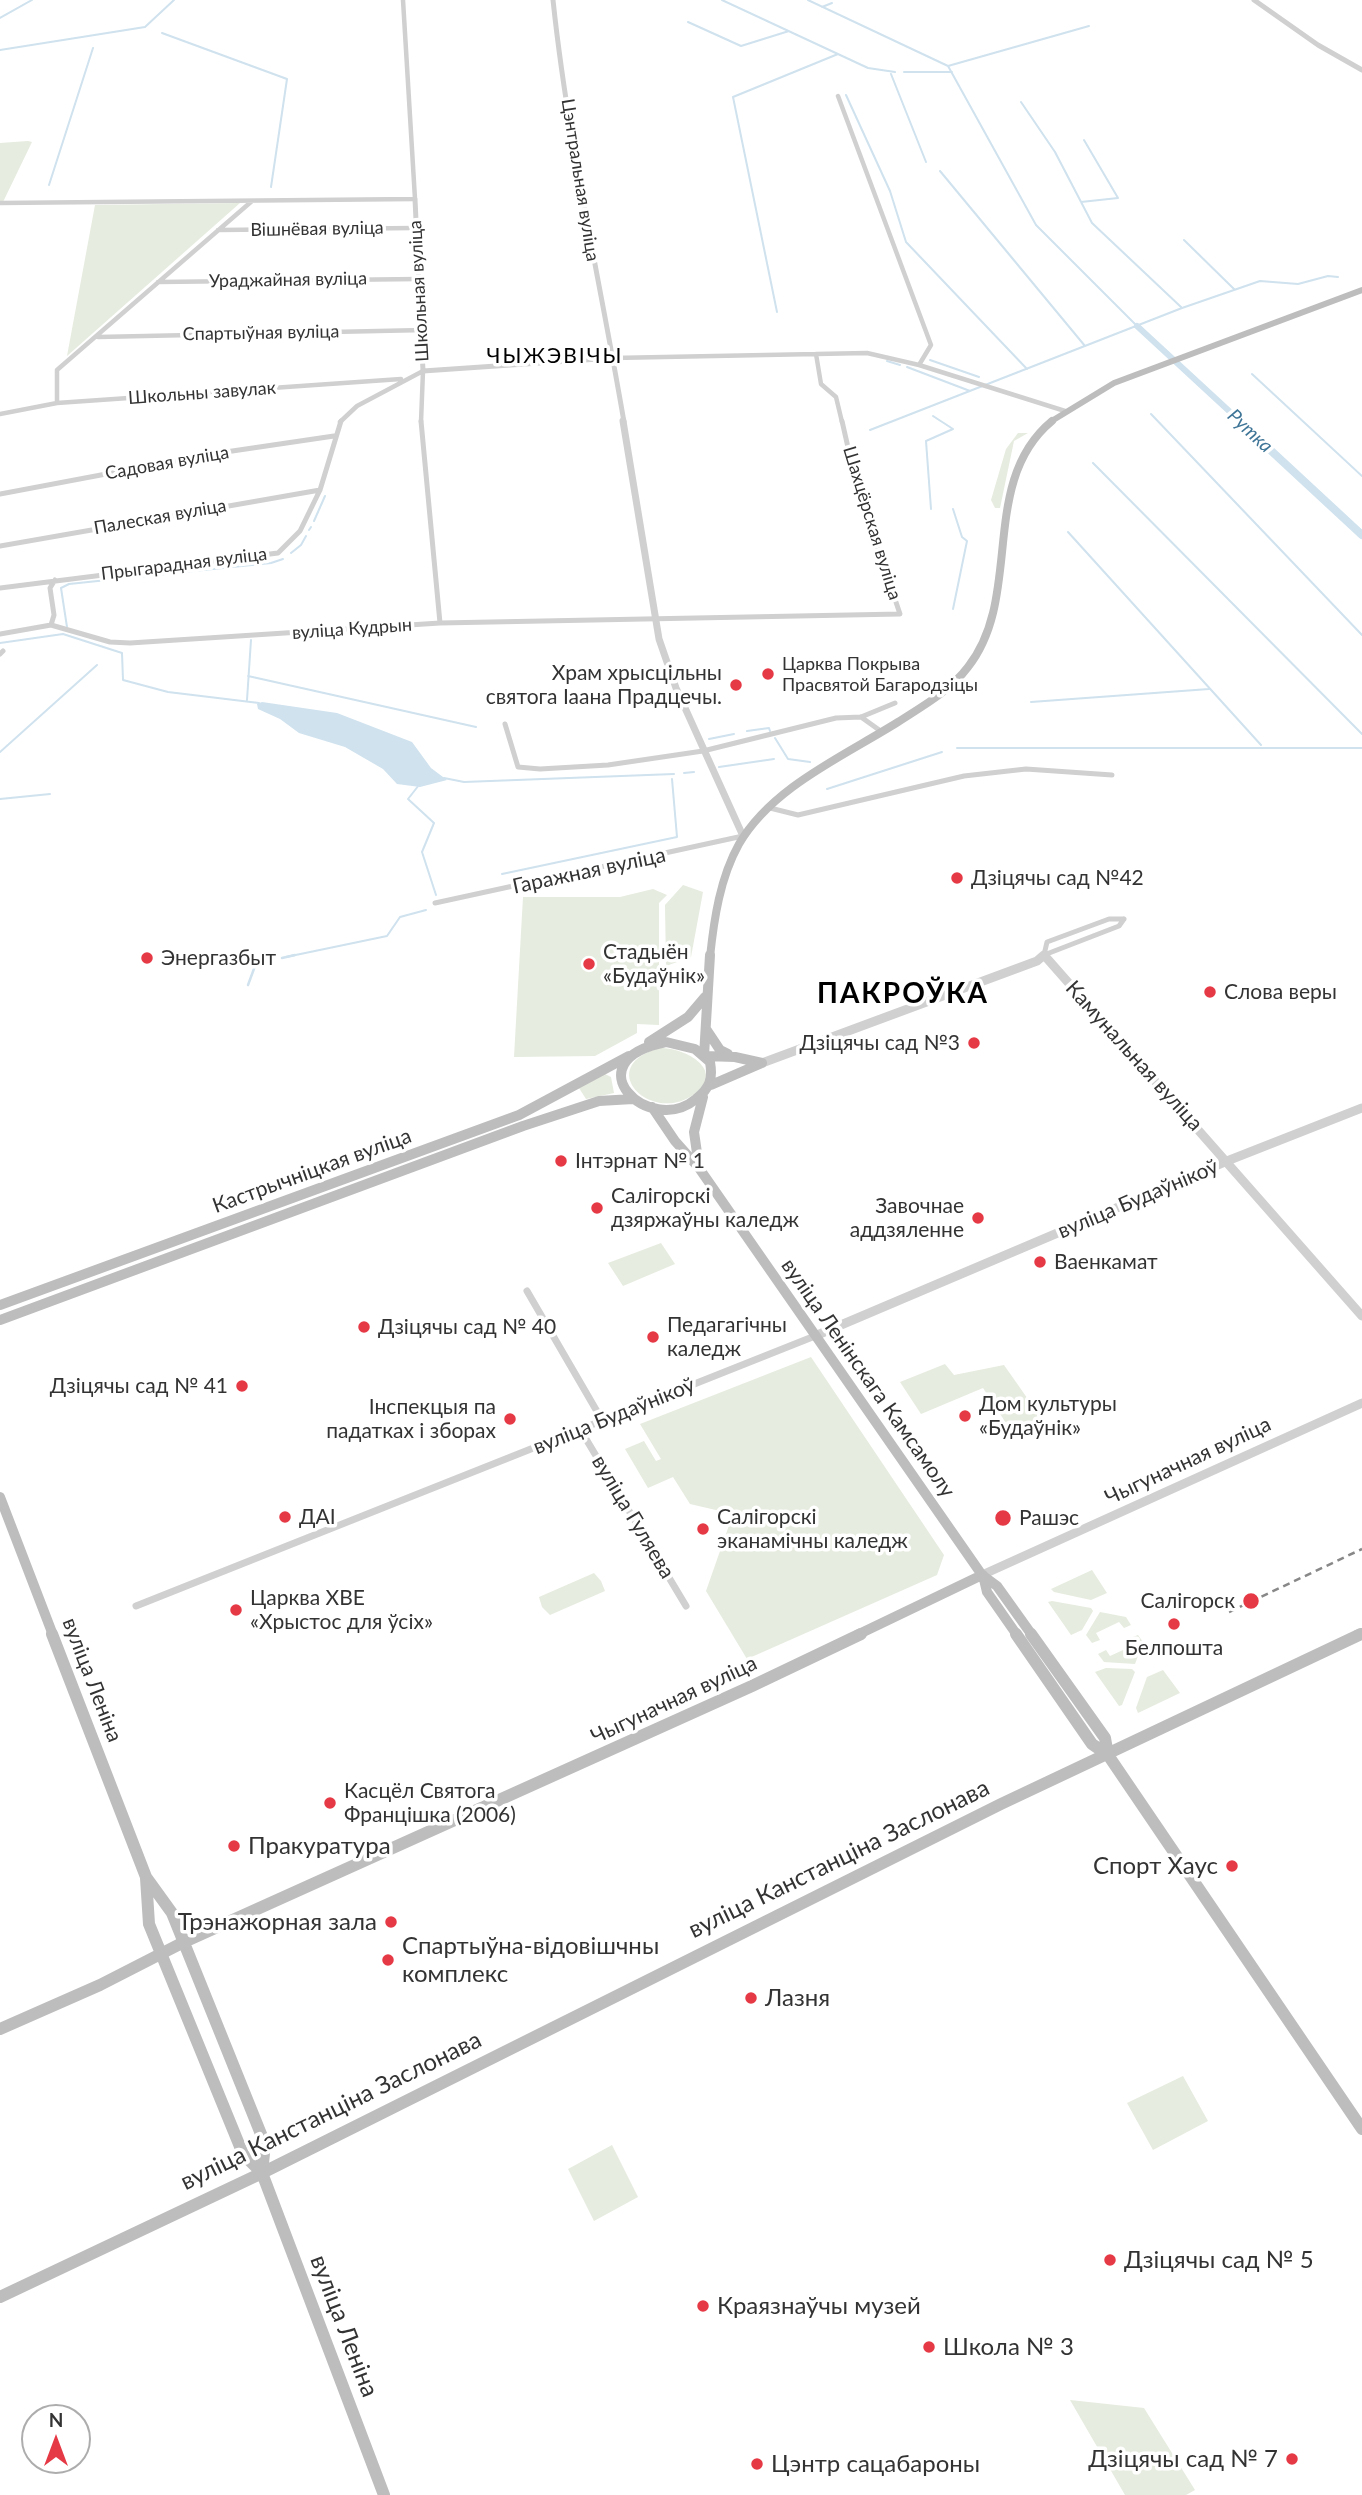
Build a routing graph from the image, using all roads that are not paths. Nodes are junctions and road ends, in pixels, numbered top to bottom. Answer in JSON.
{"nodes":[{"id":1,"x":403,"y":0,"type":"edge"},
{"id":2,"x":553,"y":0,"type":"edge"},
{"id":3,"x":1254,"y":0,"type":"edge"},
{"id":4,"x":1362,"y":70,"type":"edge"},
{"id":5,"x":838,"y":96,"type":"dead end"},
{"id":6,"x":415,"y":199,"type":"junction"},
{"id":7,"x":252,"y":201,"type":"junction"},
{"id":8,"x":0,"y":203,"type":"edge"},
{"id":9,"x":415,"y":228,"type":"junction"},
{"id":10,"x":218,"y":230,"type":"junction"},
{"id":11,"x":419,"y":279,"type":"junction"},
{"id":12,"x":158,"y":282,"type":"junction"},
{"id":13,"x":1362,"y":289,"type":"edge"},
{"id":14,"x":425,"y":330,"type":"junction"},
{"id":15,"x":98,"y":337,"type":"junction"},
{"id":16,"x":816,"y":354,"type":"junction"},
{"id":17,"x":613,"y":358,"type":"junction"},
{"id":18,"x":919,"y":365,"type":"junction"},
{"id":19,"x":423,"y":371,"type":"junction"},
{"id":20,"x":405,"y":379,"type":"junction"},
{"id":21,"x":57,"y":403,"type":"junction"},
{"id":22,"x":1065,"y":411,"type":"junction"},
{"id":23,"x":0,"y":414,"type":"edge"},
{"id":24,"x":334,"y":436,"type":"junction"},
{"id":25,"x":320,"y":490,"type":"junction"},
{"id":26,"x":0,"y":494,"type":"edge"},
{"id":27,"x":0,"y":546,"type":"edge"},
{"id":28,"x":55,"y":580,"type":"junction"},
{"id":29,"x":0,"y":588,"type":"edge"},
{"id":30,"x":656,"y":618,"type":"junction"},
{"id":31,"x":440,"y":623,"type":"junction"},
{"id":32,"x":51,"y":625,"type":"junction"},
{"id":33,"x":0,"y":634,"type":"edge"},
{"id":34,"x":895,"y":703,"type":"dead end"},
{"id":35,"x":861,"y":717,"type":"junction"},
{"id":36,"x":505,"y":724,"type":"dead end"},
{"id":37,"x":882,"y":732,"type":"junction"},
{"id":38,"x":703,"y":751,"type":"junction"},
{"id":39,"x":1112,"y":775,"type":"dead end"},
{"id":40,"x":770,"y":808,"type":"junction"},
{"id":41,"x":743,"y":836,"type":"junction"},
{"id":42,"x":435,"y":904,"type":"dead end"},
{"id":43,"x":1044,"y":956,"type":"junction"},
{"id":44,"x":705,"y":997,"type":"junction"},
{"id":45,"x":706,"y":1029,"type":"junction"},
{"id":46,"x":639,"y":1049,"type":"junction"},
{"id":47,"x":629,"y":1056,"type":"junction"},
{"id":48,"x":704,"y":1056,"type":"junction"},
{"id":49,"x":735,"y":1057,"type":"junction"},
{"id":50,"x":762,"y":1063,"type":"junction"},
{"id":51,"x":711,"y":1086,"type":"junction"},
{"id":52,"x":703,"y":1097,"type":"junction"},
{"id":53,"x":633,"y":1099,"type":"junction"},
{"id":54,"x":652,"y":1107,"type":"junction"},
{"id":55,"x":1362,"y":1108,"type":"edge"},
{"id":56,"x":1227,"y":1161,"type":"junction"},
{"id":57,"x":699,"y":1168,"type":"junction"},
{"id":58,"x":527,"y":1291,"type":"dead end"},
{"id":59,"x":0,"y":1305,"type":"edge"},
{"id":60,"x":1362,"y":1315,"type":"edge"},
{"id":61,"x":0,"y":1320,"type":"edge"},
{"id":62,"x":816,"y":1336,"type":"junction"},
{"id":63,"x":1362,"y":1403,"type":"edge"},
{"id":64,"x":602,"y":1420,"type":"junction"},
{"id":65,"x":580,"y":1429,"type":"junction"},
{"id":66,"x":0,"y":1497,"type":"edge"},
{"id":67,"x":982,"y":1575,"type":"junction"},
{"id":68,"x":686,"y":1605,"type":"dead end"},
{"id":69,"x":136,"y":1606,"type":"dead end"},
{"id":70,"x":1362,"y":1633,"type":"edge"},
{"id":71,"x":1108,"y":1755,"type":"junction"},
{"id":72,"x":146,"y":1877,"type":"junction"},
{"id":73,"x":184,"y":1942,"type":"junction"},
{"id":74,"x":161,"y":1953,"type":"junction"},
{"id":75,"x":0,"y":2029,"type":"edge"},
{"id":76,"x":1362,"y":2129,"type":"edge"},
{"id":77,"x":262,"y":2173,"type":"junction"},
{"id":78,"x":0,"y":2297,"type":"edge"},
{"id":79,"x":384,"y":2495,"type":"edge"}],
"edges":[{"from":1,"to":6,"type":"street","name":"Школьная вуліца"},
{"from":2,"to":17,"type":"street","name":"Цэнтральная вуліца"},
{"from":3,"to":4,"type":"street"},
{"from":5,"to":18,"type":"street"},
{"from":6,"to":7,"type":"street"},
{"from":6,"to":9,"type":"street","name":"Школьная вуліца"},
{"from":7,"to":8,"type":"street"},
{"from":7,"to":10,"type":"street"},
{"from":9,"to":10,"type":"street","name":"Вішнёвая вуліца"},
{"from":9,"to":11,"type":"street","name":"Школьная вуліца"},
{"from":10,"to":12,"type":"street"},
{"from":11,"to":12,"type":"street","name":"Ураджайная вуліца"},
{"from":11,"to":14,"type":"street","name":"Школьная вуліца"},
{"from":12,"to":15,"type":"street"},
{"from":13,"to":22,"type":"main road"},
{"from":14,"to":15,"type":"street","name":"Спартыўная вуліца"},
{"from":14,"to":19,"type":"street","name":"Школьная вуліца"},
{"from":15,"to":21,"type":"street"},
{"from":16,"to":17,"type":"street"},
{"from":16,"to":18,"type":"street"},
{"from":16,"to":30,"type":"street","name":"Шахцёрская вуліца"},
{"from":17,"to":19,"type":"street"},
{"from":17,"to":30,"type":"street","name":"Цэнтральная вуліца"},
{"from":18,"to":22,"type":"street"},
{"from":19,"to":20,"type":"street"},
{"from":19,"to":31,"type":"street","name":"Школьная вуліца"},
{"from":20,"to":21,"type":"street","name":"Школьны завулак"},
{"from":20,"to":24,"type":"street"},
{"from":21,"to":23,"type":"street","name":"Школьны завулак"},
{"from":22,"to":37,"type":"main road"},
{"from":24,"to":25,"type":"street","name":"Прыгарадная вуліца"},
{"from":24,"to":26,"type":"street","name":"Садовая вуліца"},
{"from":25,"to":27,"type":"street","name":"Палеская вуліца"},
{"from":25,"to":28,"type":"street","name":"Прыгарадная вуліца"},
{"from":28,"to":29,"type":"street","name":"Прыгарадная вуліца"},
{"from":28,"to":32,"type":"street"},
{"from":30,"to":31,"type":"street","name":"вуліца Кудрын"},
{"from":30,"to":38,"type":"street","name":"Цэнтральная вуліца"},
{"from":31,"to":32,"type":"street","name":"вуліца Кудрын"},
{"from":32,"to":33,"type":"street"},
{"from":34,"to":35,"type":"street"},
{"from":35,"to":37,"type":"street"},
{"from":35,"to":38,"type":"street"},
{"from":36,"to":38,"type":"street"},
{"from":37,"to":40,"type":"main road"},
{"from":38,"to":41,"type":"street","name":"Цэнтральная вуліца"},
{"from":39,"to":40,"type":"street"},
{"from":40,"to":41,"type":"main road"},
{"from":41,"to":42,"type":"street","name":"Гаражная вуліца"},
{"from":41,"to":44,"type":"main road"},
{"from":43,"to":43,"type":"street"},
{"from":43,"to":50,"type":"street"},
{"from":43,"to":56,"type":"street","name":"Камунальная вуліца"},
{"from":44,"to":45,"type":"main road"},
{"from":44,"to":46,"type":"main road"},
{"from":45,"to":48,"type":"main road"},
{"from":45,"to":49,"type":"main road"},
{"from":46,"to":47,"type":"main road"},
{"from":46,"to":48,"type":"main road"},
{"from":47,"to":53,"type":"main road"},
{"from":47,"to":59,"type":"main road","name":"Кастрычніцкая вуліца"},
{"from":48,"to":49,"type":"main road"},
{"from":48,"to":51,"type":"main road"},
{"from":49,"to":50,"type":"main road"},
{"from":50,"to":51,"type":"main road"},
{"from":51,"to":52,"type":"main road"},
{"from":52,"to":54,"type":"main road"},
{"from":52,"to":57,"type":"main road","name":"вуліца Ленінскага Камсамолу"},
{"from":53,"to":54,"type":"main road"},
{"from":53,"to":61,"type":"main road","name":"Кастрычніцкая вуліца"},
{"from":54,"to":57,"type":"main road","name":"вуліца Ленінскага Камсамолу"},
{"from":55,"to":56,"type":"street","name":"вуліца Будаўнікоў"},
{"from":56,"to":60,"type":"street","name":"Камунальная вуліца"},
{"from":56,"to":62,"type":"street","name":"вуліца Будаўнікоў"},
{"from":57,"to":62,"type":"main road","name":"вуліца Ленінскага Камсамолу"},
{"from":58,"to":64,"type":"street","name":"вуліца Гуляева"},
{"from":62,"to":64,"type":"street","name":"вуліца Будаўнікоў"},
{"from":62,"to":67,"type":"main road","name":"вуліца Ленінскага Камсамолу"},
{"from":63,"to":67,"type":"street","name":"Чыгуначная вуліца"},
{"from":64,"to":65,"type":"street","name":"вуліца Будаўнікоў"},
{"from":65,"to":68,"type":"street","name":"вуліца Гуляева"},
{"from":65,"to":69,"type":"street","name":"вуліца Будаўнікоў"},
{"from":66,"to":72,"type":"main road","name":"вуліца Леніна"},
{"from":67,"to":71,"type":"main road","name":"вуліца Ленінскага Камсамолу"},
{"from":67,"to":73,"type":"main road","name":"Чыгуначная вуліца"},
{"from":70,"to":71,"type":"main road","name":"вуліца Канстанціна Заслонава"},
{"from":71,"to":76,"type":"main road","name":"вуліца Ленінскага Камсамолу"},
{"from":71,"to":77,"type":"main road","name":"вуліца Канстанціна Заслонава"},
{"from":72,"to":73,"type":"main road","name":"вуліца Леніна"},
{"from":72,"to":74,"type":"main road","name":"вуліца Леніна"},
{"from":73,"to":74,"type":"main road","name":"Чыгуначная вуліца"},
{"from":73,"to":77,"type":"main road","name":"вуліца Леніна"},
{"from":74,"to":75,"type":"main road","name":"Чыгуначная вуліца"},
{"from":74,"to":77,"type":"main road","name":"вуліца Леніна"},
{"from":77,"to":78,"type":"main road","name":"вуліца Канстанціна Заслонава"},
{"from":77,"to":79,"type":"main road","name":"вуліца Леніна"}]}
